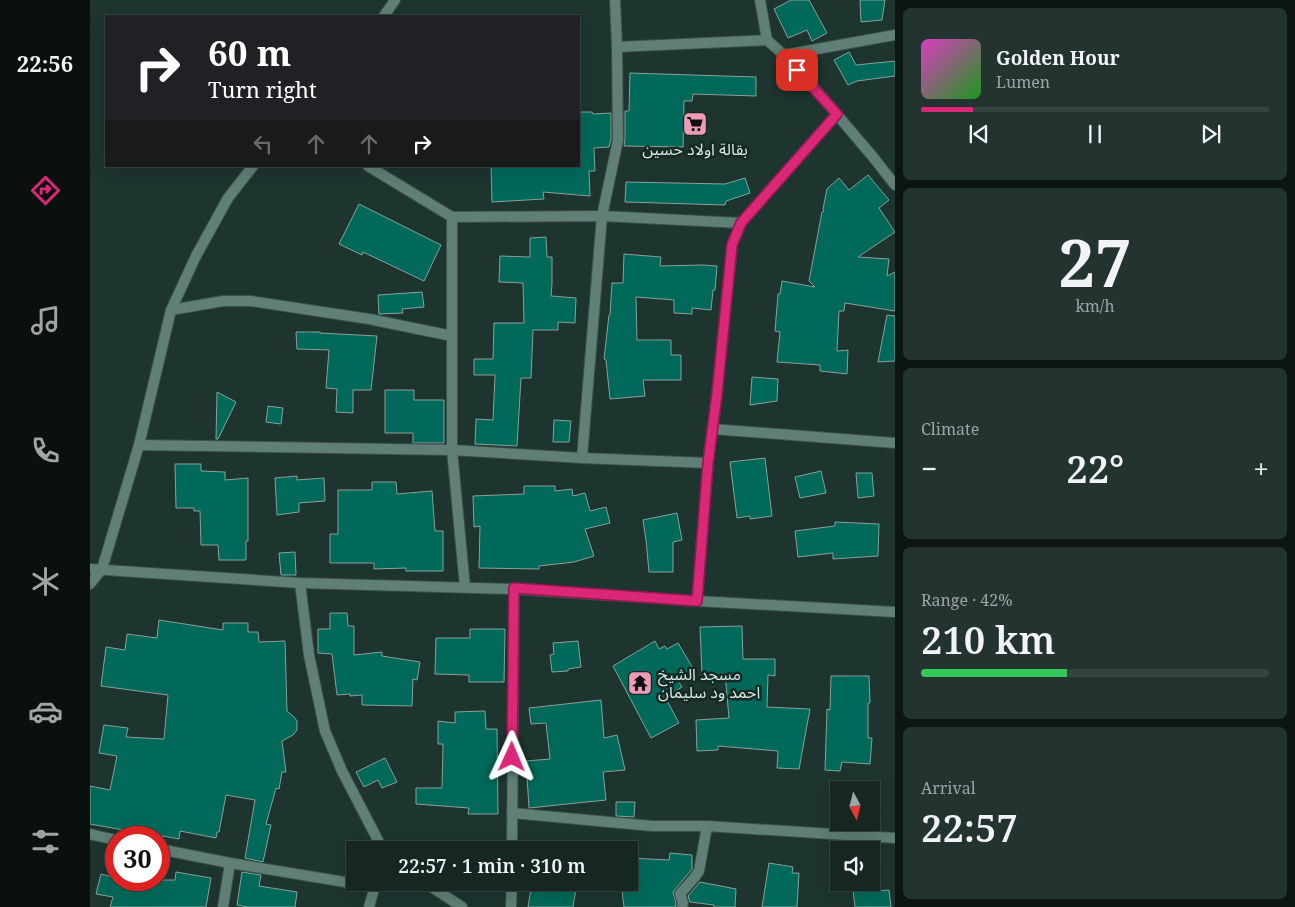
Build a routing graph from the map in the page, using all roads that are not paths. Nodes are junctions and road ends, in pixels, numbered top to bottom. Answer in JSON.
{"nodes":[{"id":1,"x":395,"y":0,"type":"edge"},
{"id":2,"x":615,"y":0,"type":"edge"},
{"id":3,"x":760,"y":0,"type":"edge"},
{"id":4,"x":385,"y":15,"type":"edge"},
{"id":5,"x":895,"y":35,"type":"edge"},
{"id":6,"x":767,"y":40,"type":"junction"},
{"id":7,"x":617,"y":47,"type":"junction"},
{"id":8,"x":784,"y":55,"type":"junction"},
{"id":9,"x":837,"y":114,"type":"junction"},
{"id":10,"x":252,"y":167,"type":"edge"},
{"id":11,"x":370,"y":167,"type":"edge"},
{"id":12,"x":895,"y":185,"type":"edge"},
{"id":13,"x":602,"y":216,"type":"junction"},
{"id":14,"x":452,"y":217,"type":"junction"},
{"id":15,"x":741,"y":223,"type":"junction"},
{"id":16,"x":171,"y":310,"type":"junction"},
{"id":17,"x":452,"y":336,"type":"junction"},
{"id":18,"x":712,"y":429,"type":"junction"},
{"id":19,"x":895,"y":443,"type":"edge"},
{"id":20,"x":139,"y":445,"type":"junction"},
{"id":21,"x":452,"y":450,"type":"junction"},
{"id":22,"x":582,"y":458,"type":"junction"},
{"id":23,"x":708,"y":463,"type":"junction"},
{"id":24,"x":90,"y":569,"type":"edge"},
{"id":25,"x":102,"y":569,"type":"junction"},
{"id":26,"x":90,"y":584,"type":"edge"},
{"id":27,"x":300,"y":584,"type":"junction"},
{"id":28,"x":465,"y":588,"type":"junction"},
{"id":29,"x":514,"y":588,"type":"junction"},
{"id":30,"x":697,"y":601,"type":"junction"},
{"id":31,"x":895,"y":612,"type":"edge"},
{"id":32,"x":512,"y":813,"type":"junction"},
{"id":33,"x":707,"y":826,"type":"junction"},
{"id":34,"x":90,"y":834,"type":"edge"},
{"id":35,"x":105,"y":837,"type":"edge"},
{"id":36,"x":895,"y":838,"type":"edge"},
{"id":37,"x":378,"y":841,"type":"edge"},
{"id":38,"x":512,"y":841,"type":"edge"},
{"id":39,"x":170,"y":850,"type":"edge"},
{"id":40,"x":230,"y":863,"type":"junction"},
{"id":41,"x":346,"y":881,"type":"edge"},
{"id":42,"x":373,"y":891,"type":"edge"},
{"id":43,"x":436,"y":891,"type":"edge"},
{"id":44,"x":512,"y":891,"type":"edge"},
{"id":45,"x":223,"y":907,"type":"edge"},
{"id":46,"x":369,"y":907,"type":"edge"},
{"id":47,"x":462,"y":907,"type":"edge"},
{"id":48,"x":511,"y":907,"type":"edge"},
{"id":49,"x":682,"y":907,"type":"edge"}],
"edges":[{"from":1,"to":4,"type":"street"},
{"from":2,"to":7,"type":"street"},
{"from":3,"to":6,"type":"street"},
{"from":5,"to":8,"type":"street"},
{"from":6,"to":7,"type":"street"},
{"from":6,"to":8,"type":"street"},
{"from":7,"to":13,"type":"street"},
{"from":8,"to":9,"type":"street"},
{"from":9,"to":12,"type":"street"},
{"from":9,"to":15,"type":"street"},
{"from":10,"to":16,"type":"street"},
{"from":11,"to":14,"type":"street"},
{"from":13,"to":14,"type":"street"},
{"from":13,"to":15,"type":"street"},
{"from":13,"to":22,"type":"street"},
{"from":14,"to":17,"type":"street"},
{"from":15,"to":18,"type":"street"},
{"from":16,"to":17,"type":"street"},
{"from":16,"to":20,"type":"street"},
{"from":17,"to":21,"type":"street"},
{"from":18,"to":19,"type":"street"},
{"from":18,"to":23,"type":"street"},
{"from":20,"to":21,"type":"street"},
{"from":20,"to":25,"type":"street"},
{"from":21,"to":22,"type":"street"},
{"from":21,"to":28,"type":"street"},
{"from":22,"to":23,"type":"street"},
{"from":23,"to":30,"type":"street"},
{"from":24,"to":25,"type":"street"},
{"from":25,"to":26,"type":"street"},
{"from":25,"to":27,"type":"street"},
{"from":27,"to":28,"type":"street"},
{"from":27,"to":37,"type":"street"},
{"from":28,"to":29,"type":"street"},
{"from":29,"to":30,"type":"street"},
{"from":29,"to":32,"type":"street"},
{"from":30,"to":31,"type":"street"},
{"from":32,"to":33,"type":"street"},
{"from":32,"to":38,"type":"street"},
{"from":33,"to":36,"type":"street"},
{"from":33,"to":49,"type":"street"},
{"from":34,"to":35,"type":"street"},
{"from":39,"to":40,"type":"street"},
{"from":40,"to":41,"type":"street"},
{"from":40,"to":45,"type":"street"},
{"from":42,"to":46,"type":"street"},
{"from":43,"to":47,"type":"street"},
{"from":44,"to":48,"type":"street"}]}
